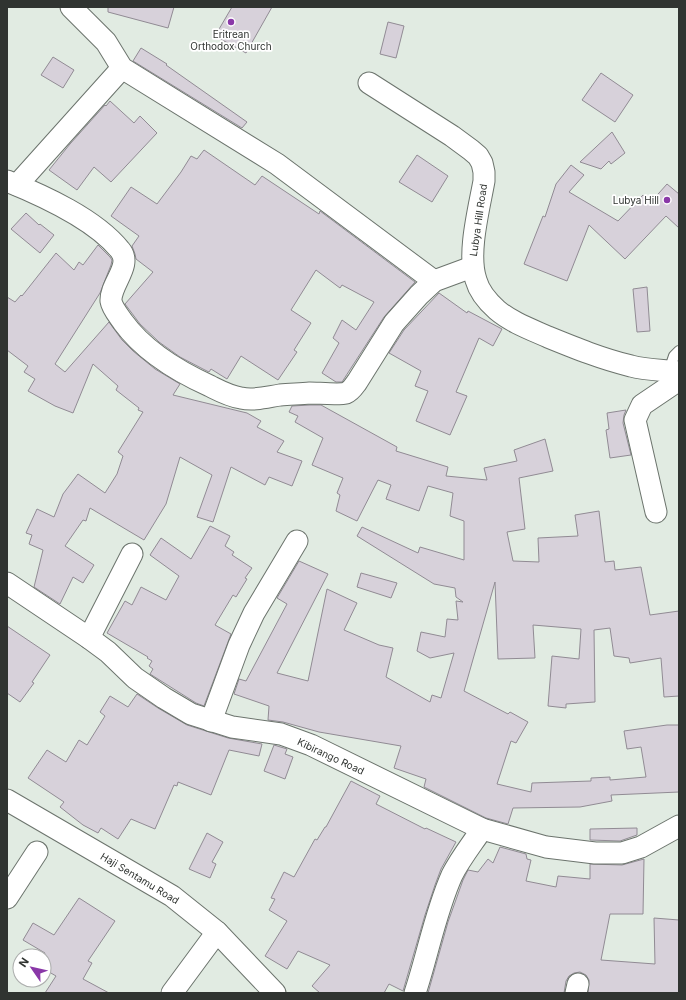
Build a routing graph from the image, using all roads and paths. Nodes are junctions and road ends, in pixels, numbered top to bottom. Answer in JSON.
{"nodes":[{"id":1,"x":71,"y":7,"type":"edge"},
{"id":2,"x":122,"y":68,"type":"junction"},
{"id":3,"x":369,"y":83,"type":"dead end"},
{"id":4,"x":12,"y":183,"type":"edge"},
{"id":5,"x":472,"y":267,"type":"junction"},
{"id":6,"x":434,"y":281,"type":"junction"},
{"id":7,"x":679,"y":351,"type":"edge"},
{"id":8,"x":676,"y":374,"type":"edge"},
{"id":9,"x":656,"y":512,"type":"dead end"},
{"id":10,"x":297,"y":541,"type":"dead end"},
{"id":11,"x":132,"y":554,"type":"dead end"},
{"id":12,"x":7,"y":583,"type":"edge"},
{"id":13,"x":89,"y":638,"type":"junction"},
{"id":14,"x":211,"y":722,"type":"junction"},
{"id":15,"x":7,"y":800,"type":"edge"},
{"id":16,"x":679,"y":826,"type":"edge"},
{"id":17,"x":482,"y":829,"type":"junction"},
{"id":18,"x":37,"y":852,"type":"dead end"},
{"id":19,"x":7,"y":898,"type":"edge"},
{"id":20,"x":217,"y":932,"type":"junction"},
{"id":21,"x":172,"y":993,"type":"edge"},
{"id":22,"x":275,"y":993,"type":"edge"},
{"id":23,"x":415,"y":993,"type":"edge"}],
"edges":[{"from":1,"to":2,"type":"street"},
{"from":2,"to":4,"type":"street"},
{"from":2,"to":6,"type":"street"},
{"from":3,"to":5,"type":"street","name":"Lubya Hill Road"},
{"from":4,"to":6,"type":"street"},
{"from":5,"to":6,"type":"street"},
{"from":5,"to":8,"type":"street","name":"Lubya Hill Road"},
{"from":7,"to":8,"type":"lane"},
{"from":8,"to":9,"type":"street"},
{"from":10,"to":14,"type":"street"},
{"from":11,"to":13,"type":"street"},
{"from":12,"to":13,"type":"street","name":"Kibirango Road"},
{"from":13,"to":14,"type":"street","name":"Kibirango Road"},
{"from":14,"to":17,"type":"street","name":"Kibirango Road"},
{"from":15,"to":20,"type":"street","name":"Haji Sentamu Road"},
{"from":16,"to":17,"type":"street","name":"Kibirango Road"},
{"from":17,"to":23,"type":"street"},
{"from":18,"to":19,"type":"street"},
{"from":20,"to":21,"type":"street"},
{"from":20,"to":22,"type":"street","name":"Haji Sentamu Road"}]}
